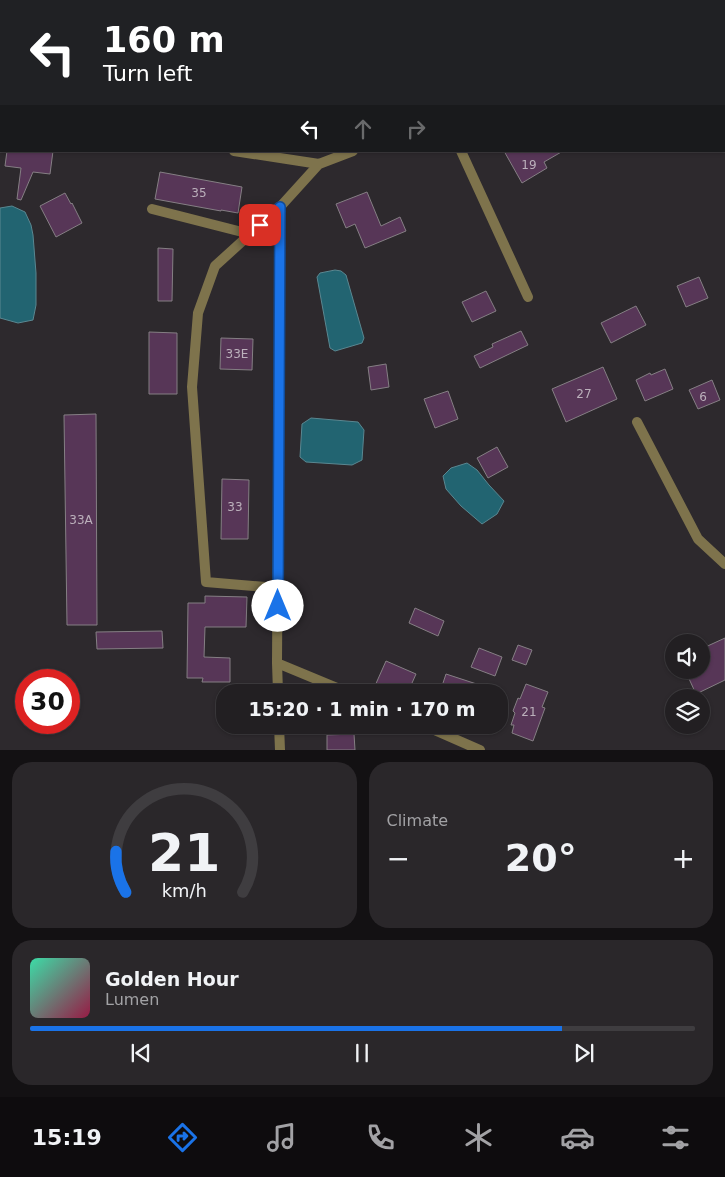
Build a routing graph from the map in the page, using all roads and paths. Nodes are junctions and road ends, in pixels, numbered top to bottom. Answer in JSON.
{"nodes":[{"id":1,"x":241,"y":152,"type":"edge"},
{"id":2,"x":350,"y":152,"type":"edge"},
{"id":3,"x":461,"y":152,"type":"edge"},
{"id":4,"x":319,"y":164,"type":"junction"},
{"id":5,"x":280,"y":207,"type":"junction"},
{"id":6,"x":152,"y":210,"type":"dead end"},
{"id":7,"x":250,"y":234,"type":"junction"},
{"id":8,"x":528,"y":297,"type":"dead end"},
{"id":9,"x":637,"y":422,"type":"dead end"},
{"id":10,"x":725,"y":564,"type":"edge"},
{"id":11,"x":278,"y":588,"type":"junction"},
{"id":12,"x":277,"y":662,"type":"junction"},
{"id":13,"x":278,"y":684,"type":"edge"},
{"id":14,"x":328,"y":684,"type":"edge"},
{"id":15,"x":279,"y":734,"type":"edge"},
{"id":16,"x":444,"y":734,"type":"edge"},
{"id":17,"x":280,"y":750,"type":"edge"},
{"id":18,"x":480,"y":750,"type":"edge"}],
"edges":[{"from":1,"to":4,"type":"street"},
{"from":2,"to":4,"type":"street"},
{"from":3,"to":8,"type":"street"},
{"from":4,"to":5,"type":"street"},
{"from":5,"to":7,"type":"street"},
{"from":5,"to":11,"type":"street"},
{"from":6,"to":7,"type":"street"},
{"from":7,"to":11,"type":"street"},
{"from":9,"to":10,"type":"street"},
{"from":11,"to":12,"type":"street"},
{"from":12,"to":13,"type":"street"},
{"from":12,"to":14,"type":"street"},
{"from":15,"to":17,"type":"street"},
{"from":16,"to":18,"type":"street"}]}
